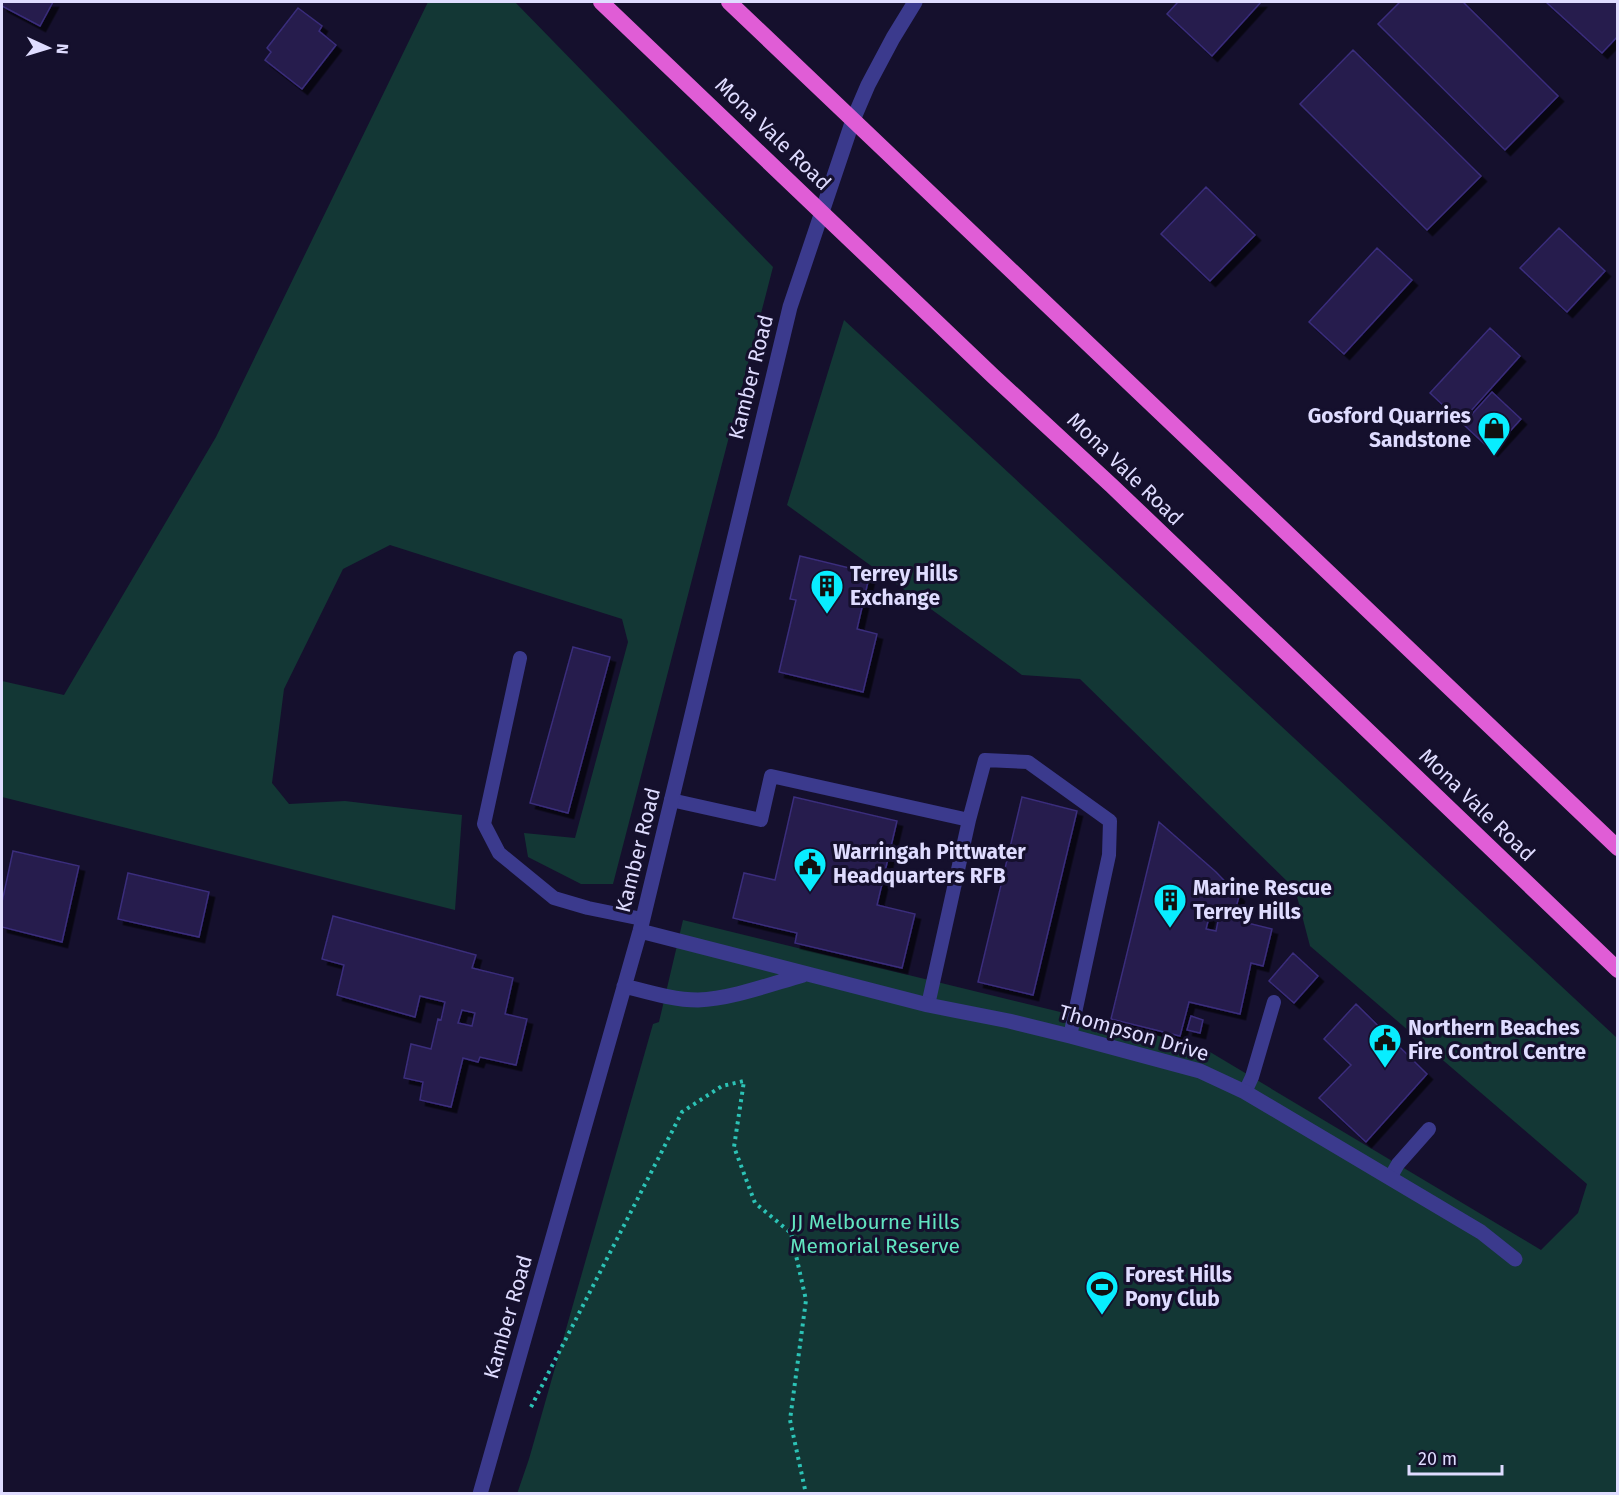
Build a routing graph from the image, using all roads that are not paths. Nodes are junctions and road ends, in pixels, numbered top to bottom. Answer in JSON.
{"nodes":[{"id":1,"x":601,"y":2,"type":"edge"},
{"id":2,"x":729,"y":2,"type":"edge"},
{"id":3,"x":915,"y":2,"type":"edge"},
{"id":4,"x":853,"y":120,"type":"junction"},
{"id":5,"x":821,"y":212,"type":"junction"},
{"id":6,"x":520,"y":658,"type":"dead end"},
{"id":7,"x":671,"y":800,"type":"junction"},
{"id":8,"x":969,"y":820,"type":"junction"},
{"id":9,"x":1617,"y":848,"type":"edge"},
{"id":10,"x":641,"y":925,"type":"junction"},
{"id":11,"x":1617,"y":970,"type":"edge"},
{"id":12,"x":806,"y":974,"type":"junction"},
{"id":13,"x":624,"y":986,"type":"junction"},
{"id":14,"x":1274,"y":1002,"type":"dead end"},
{"id":15,"x":928,"y":1005,"type":"junction"},
{"id":16,"x":1070,"y":1036,"type":"junction"},
{"id":17,"x":1245,"y":1092,"type":"junction"},
{"id":18,"x":1429,"y":1129,"type":"dead end"},
{"id":19,"x":1390,"y":1178,"type":"junction"},
{"id":20,"x":1515,"y":1259,"type":"dead end"},
{"id":21,"x":480,"y":1494,"type":"edge"}],
"edges":[{"from":1,"to":5,"type":"highway","name":"Mona Vale Road"},
{"from":2,"to":4,"type":"highway"},
{"from":3,"to":4,"type":"street","name":"Kamber Road"},
{"from":4,"to":5,"type":"street","name":"Kamber Road"},
{"from":4,"to":9,"type":"highway"},
{"from":5,"to":7,"type":"street","name":"Kamber Road"},
{"from":5,"to":11,"type":"highway","name":"Mona Vale Road"},
{"from":6,"to":10,"type":"lane"},
{"from":7,"to":8,"type":"lane"},
{"from":7,"to":10,"type":"street","name":"Kamber Road"},
{"from":8,"to":15,"type":"lane"},
{"from":8,"to":16,"type":"lane"},
{"from":10,"to":12,"type":"street","name":"Thompson Drive"},
{"from":10,"to":13,"type":"street","name":"Kamber Road"},
{"from":12,"to":13,"type":"street","name":"Thompson Drive"},
{"from":12,"to":15,"type":"street","name":"Thompson Drive"},
{"from":13,"to":21,"type":"street","name":"Kamber Road"},
{"from":14,"to":17,"type":"lane"},
{"from":15,"to":16,"type":"street","name":"Thompson Drive"},
{"from":16,"to":17,"type":"street","name":"Thompson Drive"},
{"from":17,"to":19,"type":"street","name":"Thompson Drive"},
{"from":18,"to":19,"type":"lane"},
{"from":19,"to":20,"type":"street","name":"Thompson Drive"}]}
